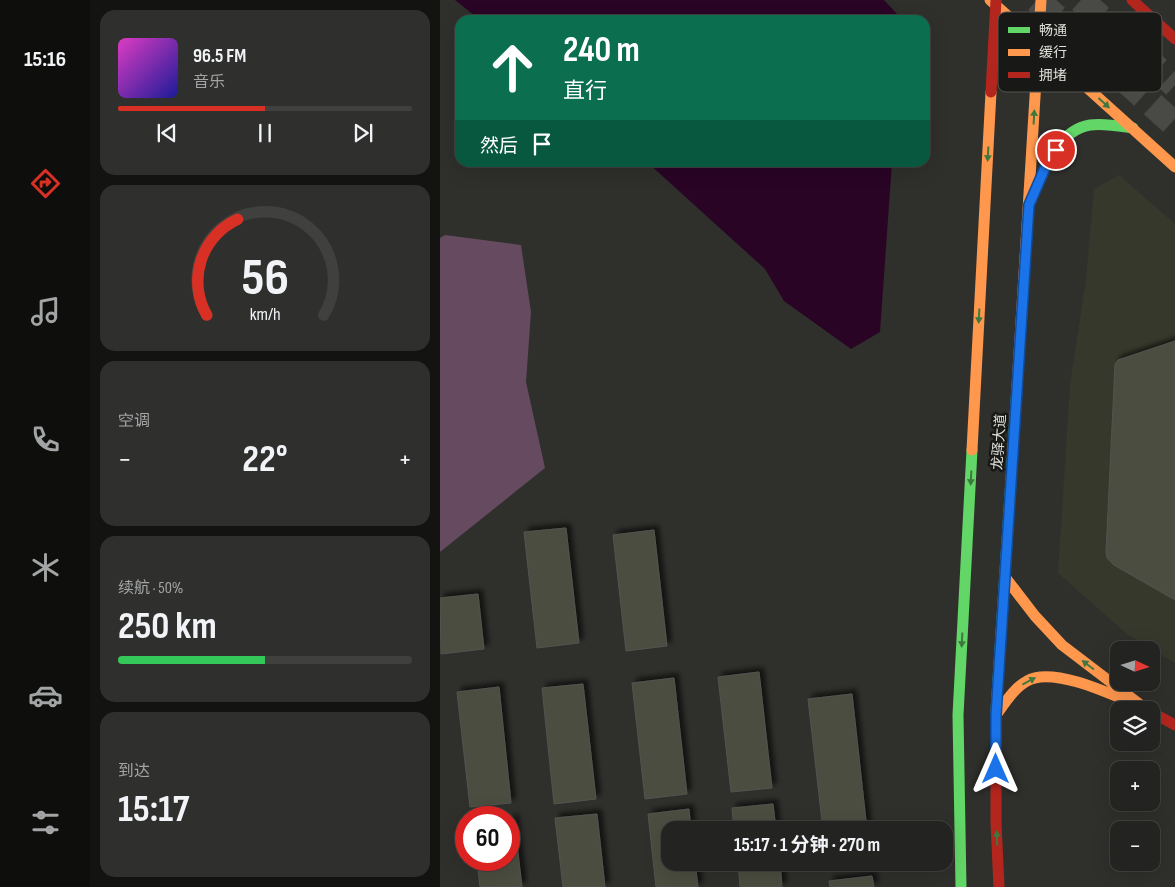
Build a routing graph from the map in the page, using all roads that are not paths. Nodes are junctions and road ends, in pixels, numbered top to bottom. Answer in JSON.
{"nodes":[{"id":1,"x":1132,"y":0,"type":"edge"},
{"id":2,"x":994,"y":2,"type":"edge"},
{"id":3,"x":1005,"y":12,"type":"edge"},
{"id":4,"x":1145,"y":12,"type":"edge"},
{"id":5,"x":1162,"y":27,"type":"edge"},
{"id":6,"x":1175,"y":39,"type":"edge"},
{"id":7,"x":1036,"y":92,"type":"edge"},
{"id":8,"x":1092,"y":92,"type":"edge"},
{"id":9,"x":1132,"y":128,"type":"junction"},
{"id":10,"x":1175,"y":167,"type":"edge"},
{"id":11,"x":1029,"y":205,"type":"junction"},
{"id":12,"x":1005,"y":577,"type":"junction"},
{"id":13,"x":1126,"y":701,"type":"edge"},
{"id":14,"x":1137,"y":701,"type":"edge"},
{"id":15,"x":996,"y":715,"type":"junction"},
{"id":16,"x":1160,"y":716,"type":"edge"},
{"id":17,"x":1175,"y":725,"type":"edge"},
{"id":18,"x":961,"y":887,"type":"edge"},
{"id":19,"x":999,"y":887,"type":"edge"}],
"edges":[{"from":1,"to":4,"type":"main road"},
{"from":2,"to":3,"type":"main road"},
{"from":2,"to":18,"type":"main road","name":"龙驿大道","one_way":true},
{"from":5,"to":6,"type":"main road"},
{"from":11,"to":7,"type":"main road","name":"龙驿大道","one_way":true},
{"from":8,"to":9,"type":"main road","one_way":true},
{"from":9,"to":10,"type":"main road"},
{"from":9,"to":11,"type":"main road"},
{"from":11,"to":12,"type":"main road","name":"龙驿大道"},
{"from":14,"to":12,"type":"main road","one_way":true},
{"from":12,"to":15,"type":"main road","name":"龙驿大道"},
{"from":15,"to":13,"type":"main road","one_way":true},
{"from":19,"to":15,"type":"main road","name":"龙驿大道","one_way":true},
{"from":16,"to":17,"type":"main road"}]}
